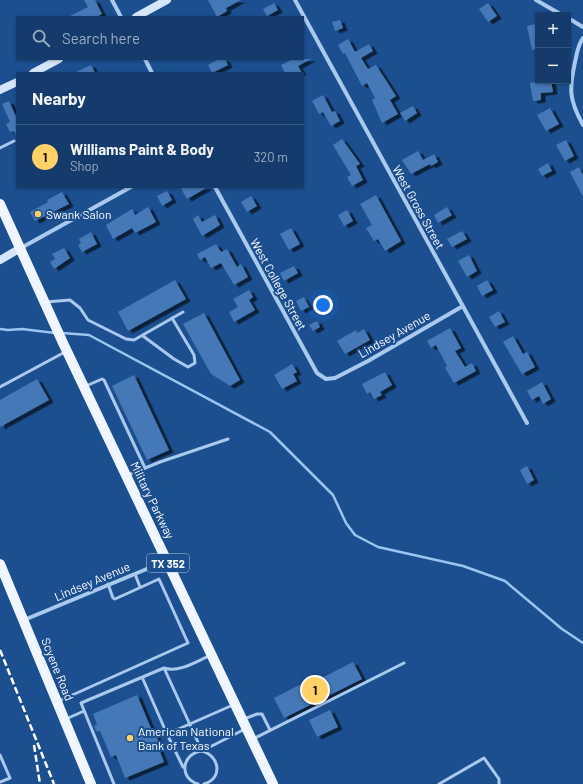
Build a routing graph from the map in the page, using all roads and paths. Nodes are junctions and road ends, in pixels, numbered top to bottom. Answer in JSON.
{"nodes":[{"id":1,"x":112,"y":0,"type":"edge"},
{"id":2,"x":168,"y":0,"type":"edge"},
{"id":3,"x":295,"y":0,"type":"edge"},
{"id":4,"x":536,"y":0,"type":"edge"},
{"id":5,"x":557,"y":12,"type":"edge"},
{"id":6,"x":120,"y":16,"type":"edge"},
{"id":7,"x":138,"y":16,"type":"edge"},
{"id":8,"x":304,"y":16,"type":"edge"},
{"id":9,"x":304,"y":16,"type":"edge"},
{"id":10,"x":571,"y":20,"type":"edge"},
{"id":11,"x":583,"y":27,"type":"edge"},
{"id":12,"x":583,"y":38,"type":"edge"},
{"id":13,"x":57,"y":60,"type":"edge"},
{"id":14,"x":146,"y":60,"type":"edge"},
{"id":15,"x":35,"y":72,"type":"edge"},
{"id":16,"x":152,"y":72,"type":"edge"},
{"id":17,"x":16,"y":82,"type":"edge"},
{"id":18,"x":0,"y":90,"type":"edge"},
{"id":19,"x":583,"y":125,"type":"edge"},
{"id":20,"x":14,"y":142,"type":"dead end"},
{"id":21,"x":0,"y":148,"type":"edge"},
{"id":22,"x":129,"y":188,"type":"edge"},
{"id":23,"x":216,"y":188,"type":"edge"},
{"id":24,"x":0,"y":204,"type":"edge"},
{"id":25,"x":19,"y":249,"type":"junction"},
{"id":26,"x":0,"y":260,"type":"edge"},
{"id":27,"x":44,"y":302,"type":"junction"},
{"id":28,"x":463,"y":306,"type":"junction"},
{"id":29,"x":183,"y":312,"type":"dead end"},
{"id":30,"x":172,"y":318,"type":"junction"},
{"id":31,"x":143,"y":336,"type":"junction"},
{"id":32,"x":65,"y":347,"type":"junction"},
{"id":33,"x":335,"y":378,"type":"joint"},
{"id":34,"x":0,"y":387,"type":"edge"},
{"id":35,"x":84,"y":387,"type":"junction"},
{"id":36,"x":527,"y":423,"type":"dead end"},
{"id":37,"x":228,"y":439,"type":"dead end"},
{"id":38,"x":145,"y":468,"type":"junction"},
{"id":39,"x":126,"y":476,"type":"junction"},
{"id":40,"x":167,"y":560,"type":"junction"},
{"id":41,"x":0,"y":564,"type":"edge"},
{"id":42,"x":135,"y":574,"type":"junction"},
{"id":43,"x":108,"y":584,"type":"junction"},
{"id":44,"x":140,"y":587,"type":"junction"},
{"id":45,"x":24,"y":620,"type":"junction"},
{"id":46,"x":212,"y":655,"type":"junction"},
{"id":47,"x":404,"y":663,"type":"dead end"},
{"id":48,"x":164,"y":668,"type":"junction"},
{"id":49,"x":142,"y":677,"type":"junction"},
{"id":50,"x":57,"y":701,"type":"junction"},
{"id":51,"x":235,"y":704,"type":"junction"},
{"id":52,"x":84,"y":710,"type":"junction"},
{"id":53,"x":64,"y":720,"type":"junction"},
{"id":54,"x":189,"y":724,"type":"junction"},
{"id":55,"x":245,"y":724,"type":"junction"},
{"id":56,"x":270,"y":730,"type":"junction"},
{"id":57,"x":167,"y":734,"type":"junction"},
{"id":58,"x":252,"y":739,"type":"junction"},
{"id":59,"x":202,"y":751,"type":"junction"},
{"id":60,"x":0,"y":755,"type":"edge"},
{"id":61,"x":184,"y":769,"type":"junction"},
{"id":62,"x":0,"y":782,"type":"edge"},
{"id":63,"x":191,"y":783,"type":"edge"},
{"id":64,"x":91,"y":784,"type":"edge"},
{"id":65,"x":114,"y":784,"type":"edge"},
{"id":66,"x":198,"y":784,"type":"edge"},
{"id":67,"x":204,"y":784,"type":"edge"},
{"id":68,"x":273,"y":784,"type":"edge"},
{"id":69,"x":439,"y":784,"type":"edge"},
{"id":70,"x":499,"y":784,"type":"edge"}],
"edges":[{"from":1,"to":6,"type":"street"},
{"from":2,"to":7,"type":"street"},
{"from":3,"to":8,"type":"street","name":"West Gross Street"},
{"from":4,"to":5,"type":"street"},
{"from":9,"to":28,"type":"street","name":"West Gross Street"},
{"from":10,"to":11,"type":"street"},
{"from":12,"to":19,"type":"street"},
{"from":13,"to":15,"type":"street"},
{"from":14,"to":16,"type":"street"},
{"from":17,"to":18,"type":"street"},
{"from":20,"to":21,"type":"lane"},
{"from":22,"to":25,"type":"street"},
{"from":23,"to":33,"type":"street","name":"West College Street"},
{"from":24,"to":25,"type":"main road","number":"TX 352"},
{"from":25,"to":26,"type":"street"},
{"from":25,"to":27,"type":"main road","name":"Military Parkway","number":"TX 352"},
{"from":27,"to":31,"type":"lane"},
{"from":27,"to":32,"type":"main road","name":"Military Parkway","number":"TX 352"},
{"from":28,"to":33,"type":"street","name":"Lindsey Avenue"},
{"from":28,"to":36,"type":"street","name":"West Gross Street"},
{"from":29,"to":30,"type":"lane"},
{"from":30,"to":31,"type":"lane"},
{"from":30,"to":31,"type":"lane"},
{"from":32,"to":34,"type":"lane"},
{"from":32,"to":35,"type":"main road","name":"Military Parkway","number":"TX 352"},
{"from":35,"to":38,"type":"lane"},
{"from":35,"to":39,"type":"main road","name":"Military Parkway","number":"TX 352"},
{"from":37,"to":38,"type":"lane"},
{"from":38,"to":39,"type":"lane"},
{"from":39,"to":40,"type":"main road","name":"Military Parkway","number":"TX 352"},
{"from":40,"to":42,"type":"street","name":"Lindsey Avenue"},
{"from":40,"to":46,"type":"main road","name":"Military Parkway","number":"TX 352"},
{"from":41,"to":45,"type":"main road","name":"Scyene Road"},
{"from":42,"to":43,"type":"street","name":"Lindsey Avenue"},
{"from":42,"to":44,"type":"lane"},
{"from":43,"to":44,"type":"lane"},
{"from":43,"to":45,"type":"street","name":"Lindsey Avenue"},
{"from":44,"to":50,"type":"lane"},
{"from":45,"to":50,"type":"main road","name":"Scyene Road"},
{"from":46,"to":48,"type":"lane"},
{"from":46,"to":51,"type":"main road","name":"Military Parkway","number":"TX 352"},
{"from":47,"to":56,"type":"lane"},
{"from":48,"to":49,"type":"lane"},
{"from":48,"to":54,"type":"lane"},
{"from":49,"to":52,"type":"lane"},
{"from":49,"to":57,"type":"lane"},
{"from":50,"to":53,"type":"main road","name":"Scyene Road"},
{"from":51,"to":54,"type":"lane"},
{"from":51,"to":55,"type":"main road","name":"Military Parkway","number":"TX 352"},
{"from":52,"to":53,"type":"lane"},
{"from":52,"to":65,"type":"lane"},
{"from":53,"to":64,"type":"main road","name":"Scyene Road"},
{"from":54,"to":57,"type":"lane"},
{"from":54,"to":59,"type":"lane"},
{"from":55,"to":56,"type":"lane"},
{"from":55,"to":58,"type":"main road","name":"Military Parkway","number":"TX 352"},
{"from":55,"to":59,"type":"lane"},
{"from":56,"to":58,"type":"lane"},
{"from":57,"to":61,"type":"lane"},
{"from":58,"to":68,"type":"main road","name":"Military Parkway","number":"TX 352"},
{"from":59,"to":61,"type":"lane"},
{"from":59,"to":67,"type":"lane"},
{"from":60,"to":62,"type":"lane"},
{"from":61,"to":63,"type":"lane"},
{"from":63,"to":66,"type":"lane"},
{"from":69,"to":70,"type":"lane"}]}
